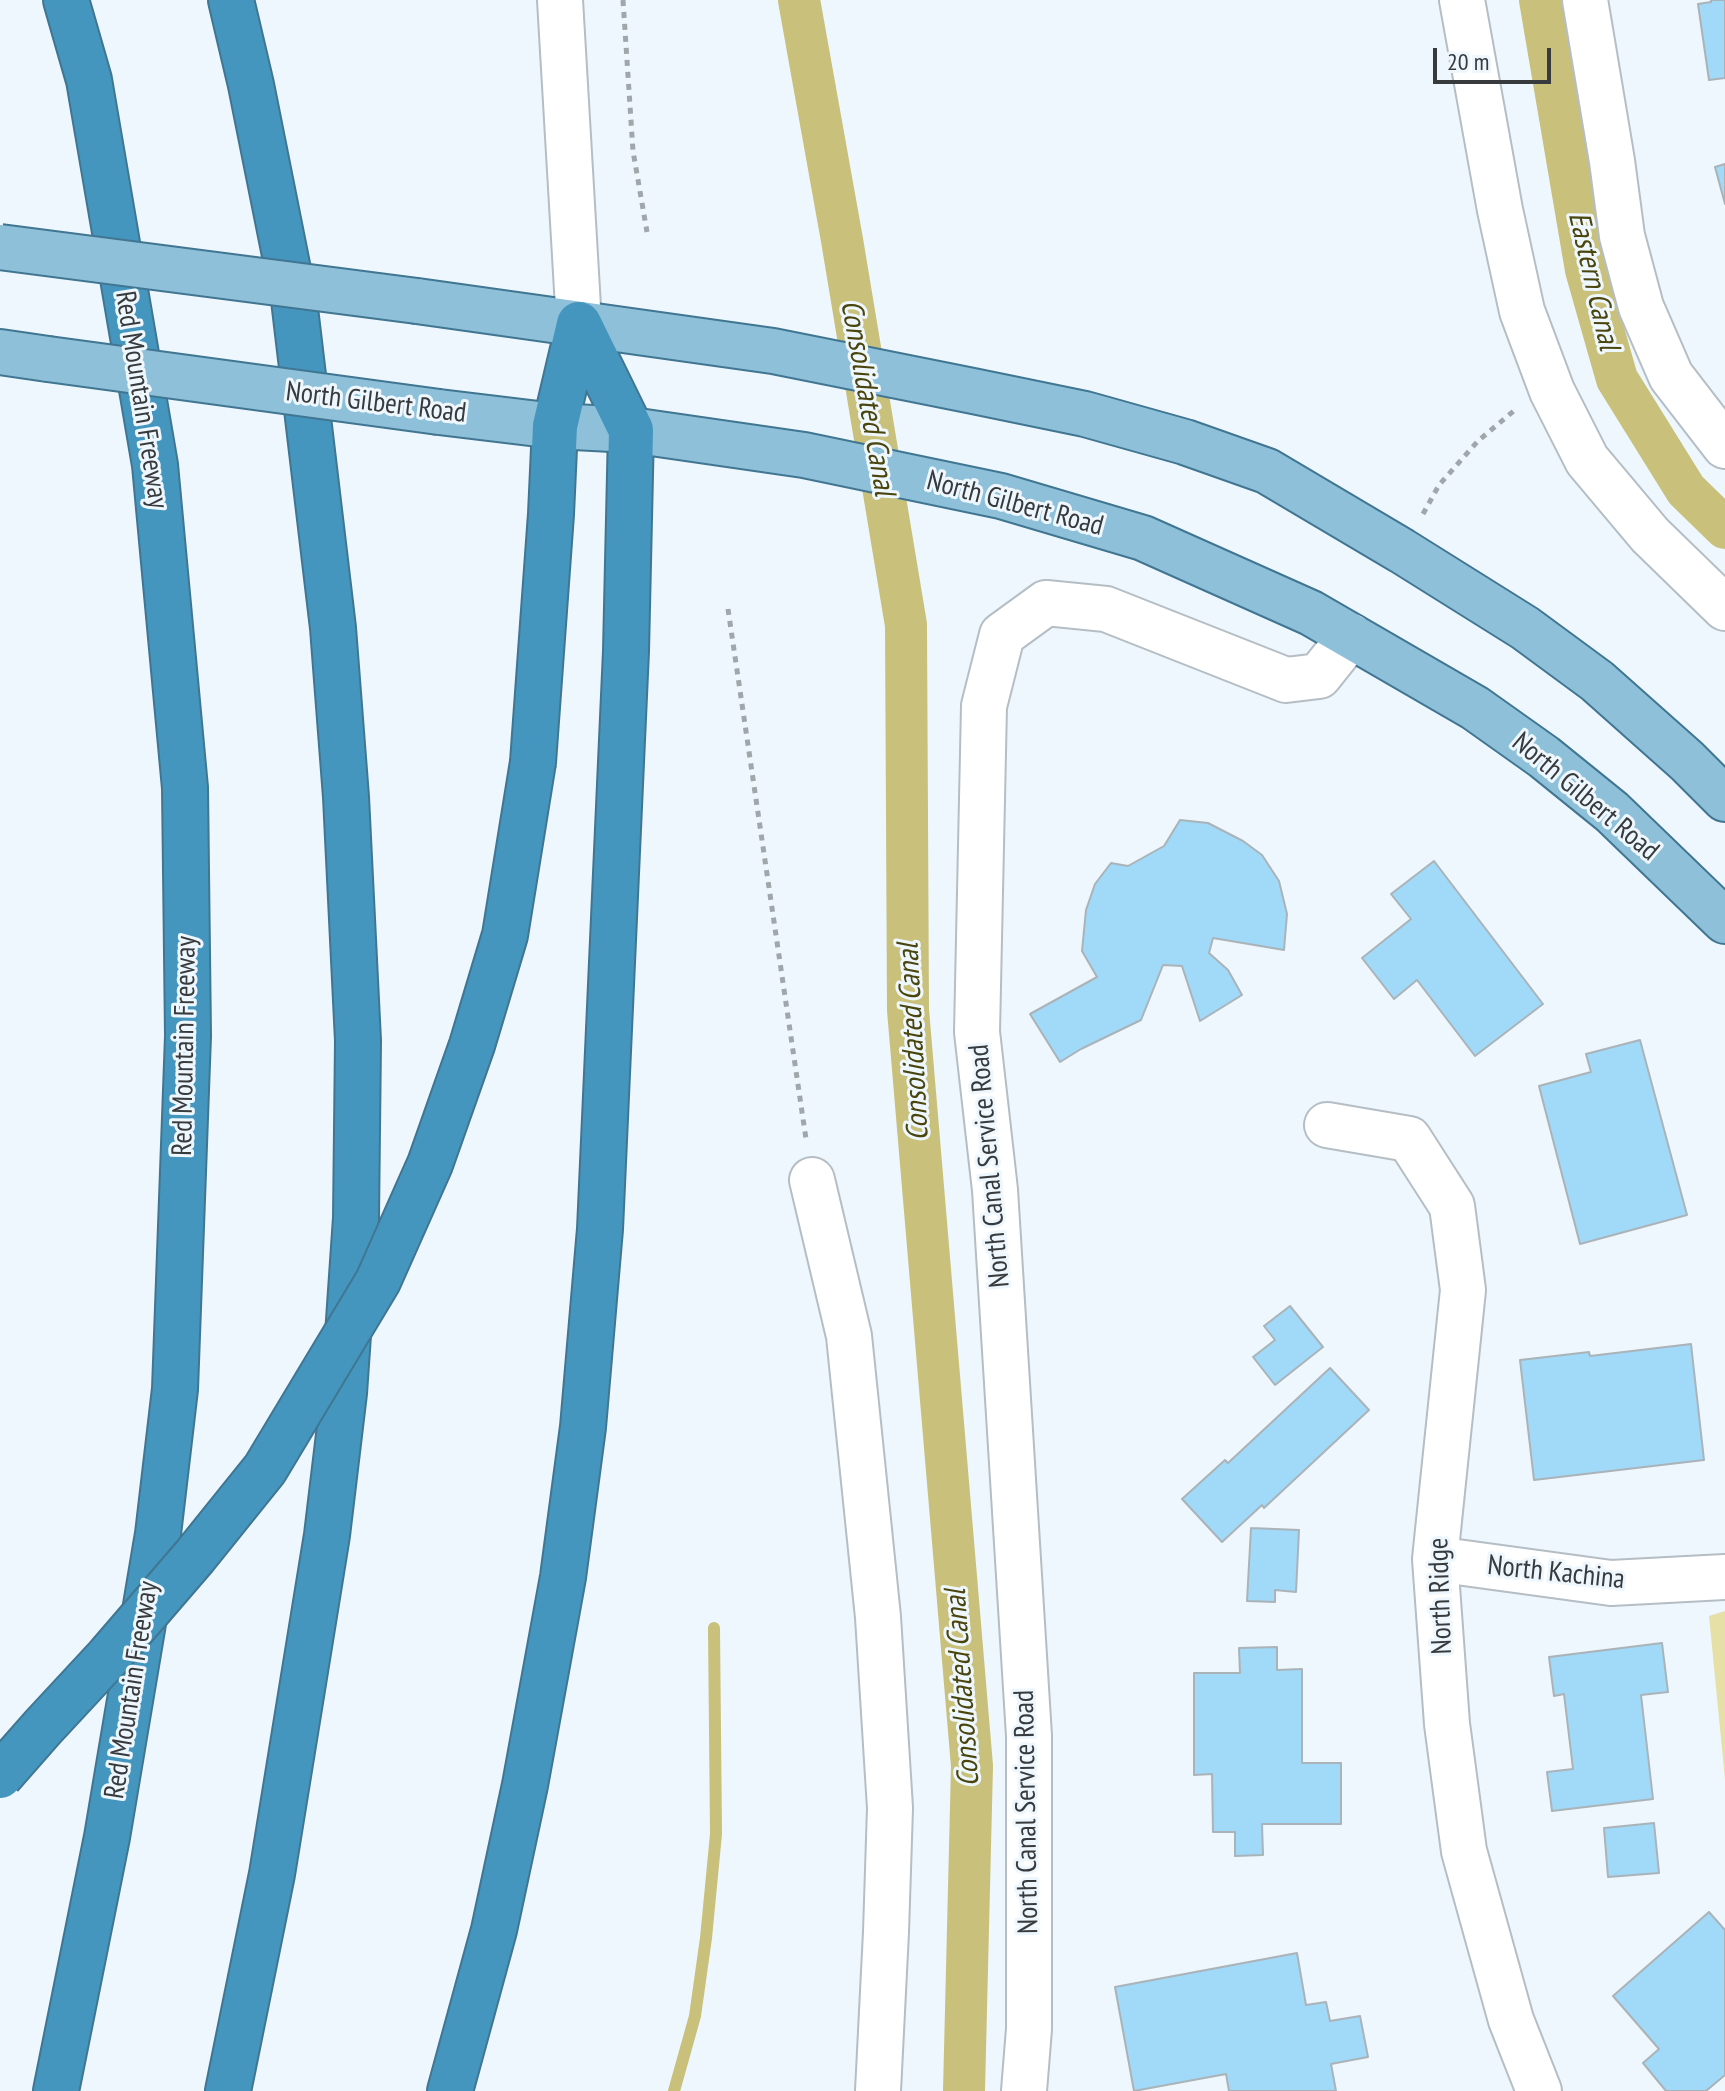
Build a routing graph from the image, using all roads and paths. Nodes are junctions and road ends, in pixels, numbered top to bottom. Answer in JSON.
{"nodes":[{"id":1,"x":66,"y":0,"type":"edge"},
{"id":2,"x":231,"y":0,"type":"edge"},
{"id":3,"x":560,"y":0,"type":"edge"},
{"id":4,"x":623,"y":0,"type":"edge"},
{"id":5,"x":1462,"y":0,"type":"edge"},
{"id":6,"x":1585,"y":0,"type":"edge"},
{"id":7,"x":647,"y":232,"type":"dead end"},
{"id":8,"x":0,"y":247,"type":"edge"},
{"id":9,"x":579,"y":324,"type":"junction"},
{"id":10,"x":0,"y":352,"type":"edge"},
{"id":11,"x":1552,"y":391,"type":"junction"},
{"id":12,"x":555,"y":426,"type":"junction"},
{"id":13,"x":631,"y":430,"type":"junction"},
{"id":14,"x":1725,"y":446,"type":"edge"},
{"id":15,"x":1402,"y":551,"type":"junction"},
{"id":16,"x":1725,"y":608,"type":"edge"},
{"id":17,"x":728,"y":609,"type":"dead end"},
{"id":18,"x":1351,"y":636,"type":"junction"},
{"id":19,"x":1725,"y":799,"type":"edge"},
{"id":20,"x":1725,"y":921,"type":"edge"},
{"id":21,"x":1327,"y":1125,"type":"dead end"},
{"id":22,"x":812,"y":1180,"type":"joint"},
{"id":23,"x":1435,"y":1559,"type":"junction"},
{"id":24,"x":1725,"y":1577,"type":"edge"},
{"id":25,"x":0,"y":1776,"type":"edge"},
{"id":26,"x":56,"y":2091,"type":"edge"},
{"id":27,"x":228,"y":2091,"type":"edge"},
{"id":28,"x":450,"y":2091,"type":"edge"},
{"id":29,"x":878,"y":2091,"type":"edge"},
{"id":30,"x":1024,"y":2091,"type":"edge"},
{"id":31,"x":1539,"y":2091,"type":"edge"}],
"edges":[{"from":1,"to":26,"type":"highway","name":"Red Mountain Freeway"},
{"from":2,"to":27,"type":"highway"},
{"from":3,"to":9,"type":"street"},
{"from":4,"to":7,"type":"path"},
{"from":5,"to":11,"type":"street"},
{"from":6,"to":14,"type":"street"},
{"from":8,"to":9,"type":"main road","bridge":true},
{"from":9,"to":12,"type":"highway"},
{"from":9,"to":13,"type":"highway"},
{"from":9,"to":15,"type":"main road"},
{"from":10,"to":12,"type":"main road","name":"North Gilbert Road","bridge":true},
{"from":11,"to":15,"type":"path"},
{"from":11,"to":16,"type":"street"},
{"from":12,"to":13,"type":"main road","name":"North Gilbert Road"},
{"from":12,"to":25,"type":"highway","bridge":true},
{"from":13,"to":18,"type":"main road","name":"North Gilbert Road"},
{"from":13,"to":28,"type":"highway"},
{"from":15,"to":19,"type":"main road"},
{"from":17,"to":22,"type":"path"},
{"from":18,"to":20,"type":"main road","name":"North Gilbert Road"},
{"from":18,"to":30,"type":"street","name":"North Canal Service Road"},
{"from":21,"to":23,"type":"street","name":"North Ridge"},
{"from":22,"to":29,"type":"street"},
{"from":23,"to":24,"type":"street","name":"North Kachina"},
{"from":23,"to":31,"type":"street","name":"North Ridge"}]}
